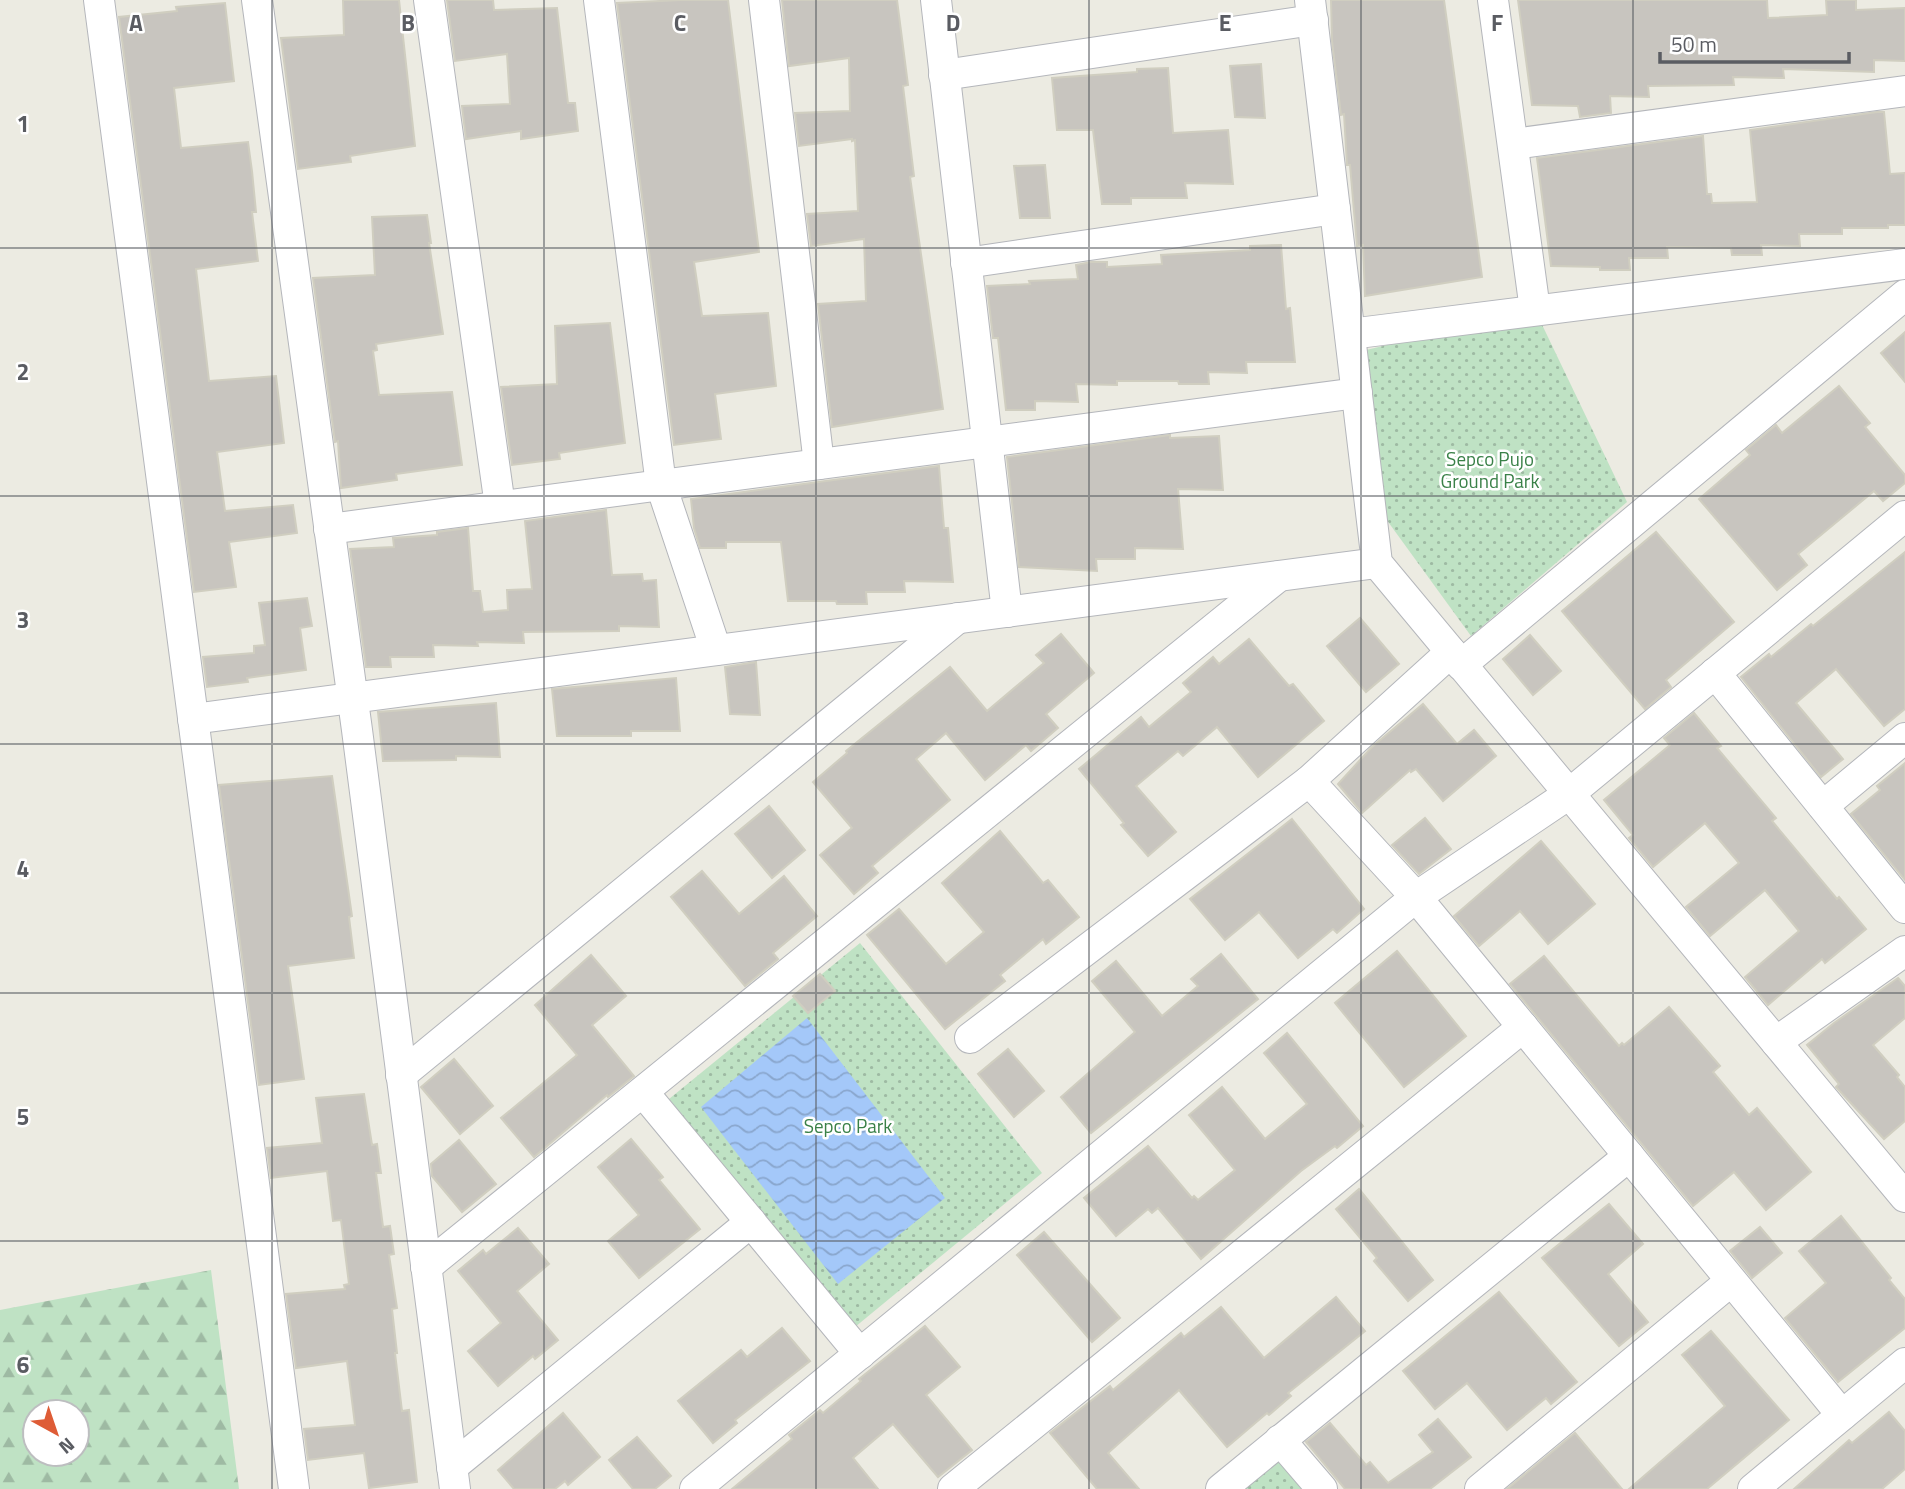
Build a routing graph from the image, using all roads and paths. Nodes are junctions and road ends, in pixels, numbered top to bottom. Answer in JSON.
{"nodes":[{"id":1,"x":99,"y":0,"type":"edge"},
{"id":2,"x":257,"y":0,"type":"edge"},
{"id":3,"x":429,"y":0,"type":"edge"},
{"id":4,"x":599,"y":0,"type":"edge"},
{"id":5,"x":764,"y":0,"type":"edge"},
{"id":6,"x":936,"y":0,"type":"edge"},
{"id":7,"x":1493,"y":0,"type":"edge"},
{"id":8,"x":1312,"y":10,"type":"edge"},
{"id":9,"x":944,"y":75,"type":"junction"},
{"id":10,"x":1905,"y":91,"type":"edge"},
{"id":11,"x":1513,"y":144,"type":"junction"},
{"id":12,"x":1335,"y":209,"type":"junction"},
{"id":13,"x":966,"y":263,"type":"junction"},
{"id":14,"x":1905,"y":264,"type":"edge"},
{"id":15,"x":1905,"y":295,"type":"edge"},
{"id":16,"x":1535,"y":310,"type":"junction"},
{"id":17,"x":1349,"y":334,"type":"junction"},
{"id":18,"x":1357,"y":393,"type":"junction"},
{"id":19,"x":987,"y":442,"type":"junction"},
{"id":20,"x":819,"y":464,"type":"junction"},
{"id":21,"x":661,"y":485,"type":"junction"},
{"id":22,"x":500,"y":506,"type":"junction"},
{"id":23,"x":1905,"y":516,"type":"edge"},
{"id":24,"x":330,"y":529,"type":"junction"},
{"id":25,"x":1377,"y":563,"type":"junction"},
{"id":26,"x":1280,"y":576,"type":"junction"},
{"id":27,"x":1007,"y":612,"type":"junction"},
{"id":28,"x":958,"y":618,"type":"junction"},
{"id":29,"x":716,"y":650,"type":"junction"},
{"id":30,"x":1456,"y":659,"type":"junction"},
{"id":31,"x":1715,"y":673,"type":"junction"},
{"id":32,"x":353,"y":698,"type":"junction"},
{"id":33,"x":314,"y":703,"type":"junction"},
{"id":34,"x":193,"y":719,"type":"junction"},
{"id":35,"x":357,"y":730,"type":"junction"},
{"id":36,"x":1905,"y":738,"type":"edge"},
{"id":37,"x":1309,"y":781,"type":"junction"},
{"id":38,"x":1569,"y":794,"type":"junction"},
{"id":39,"x":1822,"y":806,"type":"junction"},
{"id":40,"x":1416,"y":897,"type":"junction"},
{"id":41,"x":1905,"y":908,"type":"edge"},
{"id":42,"x":1905,"y":951,"type":"edge"},
{"id":43,"x":1523,"y":1027,"type":"junction"},
{"id":44,"x":970,"y":1038,"type":"dead end"},
{"id":45,"x":1776,"y":1042,"type":"junction"},
{"id":46,"x":401,"y":1075,"type":"junction"},
{"id":47,"x":643,"y":1092,"type":"junction"},
{"id":48,"x":1629,"y":1156,"type":"junction"},
{"id":49,"x":1901,"y":1186,"type":"edge"},
{"id":50,"x":751,"y":1222,"type":"junction"},
{"id":51,"x":426,"y":1267,"type":"junction"},
{"id":52,"x":1731,"y":1281,"type":"junction"},
{"id":53,"x":860,"y":1354,"type":"junction"},
{"id":54,"x":1905,"y":1363,"type":"edge"},
{"id":55,"x":1842,"y":1415,"type":"junction"},
{"id":56,"x":1280,"y":1440,"type":"junction"},
{"id":57,"x":453,"y":1478,"type":"edge"},
{"id":58,"x":294,"y":1489,"type":"edge"},
{"id":59,"x":695,"y":1489,"type":"edge"},
{"id":60,"x":953,"y":1489,"type":"edge"},
{"id":61,"x":1221,"y":1489,"type":"edge"},
{"id":62,"x":1322,"y":1489,"type":"edge"},
{"id":63,"x":1480,"y":1489,"type":"edge"},
{"id":64,"x":1753,"y":1489,"type":"edge"}],
"edges":[{"from":1,"to":34,"type":"street"},
{"from":2,"to":24,"type":"street"},
{"from":3,"to":22,"type":"street"},
{"from":4,"to":21,"type":"street"},
{"from":5,"to":20,"type":"street"},
{"from":6,"to":9,"type":"street"},
{"from":7,"to":11,"type":"street"},
{"from":8,"to":9,"type":"street"},
{"from":8,"to":12,"type":"street"},
{"from":9,"to":13,"type":"street"},
{"from":10,"to":11,"type":"street"},
{"from":11,"to":16,"type":"street"},
{"from":12,"to":13,"type":"street"},
{"from":12,"to":17,"type":"street"},
{"from":13,"to":19,"type":"street"},
{"from":14,"to":16,"type":"street"},
{"from":15,"to":30,"type":"street"},
{"from":16,"to":17,"type":"street"},
{"from":17,"to":18,"type":"street"},
{"from":18,"to":19,"type":"street"},
{"from":18,"to":25,"type":"street"},
{"from":19,"to":20,"type":"street"},
{"from":19,"to":27,"type":"street"},
{"from":20,"to":21,"type":"street"},
{"from":21,"to":22,"type":"street"},
{"from":21,"to":29,"type":"street"},
{"from":22,"to":24,"type":"street"},
{"from":23,"to":31,"type":"street"},
{"from":24,"to":32,"type":"street"},
{"from":25,"to":26,"type":"street"},
{"from":25,"to":30,"type":"street"},
{"from":26,"to":27,"type":"street"},
{"from":26,"to":47,"type":"street"},
{"from":27,"to":28,"type":"street"},
{"from":28,"to":29,"type":"street"},
{"from":28,"to":46,"type":"street"},
{"from":29,"to":32,"type":"street"},
{"from":30,"to":37,"type":"street"},
{"from":30,"to":38,"type":"street"},
{"from":31,"to":38,"type":"street"},
{"from":31,"to":39,"type":"street"},
{"from":32,"to":33,"type":"street"},
{"from":32,"to":35,"type":"street"},
{"from":33,"to":34,"type":"street"},
{"from":33,"to":35,"type":"street"},
{"from":34,"to":58,"type":"street"},
{"from":35,"to":46,"type":"street"},
{"from":36,"to":39,"type":"street"},
{"from":37,"to":40,"type":"street"},
{"from":37,"to":44,"type":"street"},
{"from":38,"to":40,"type":"street"},
{"from":38,"to":45,"type":"street"},
{"from":39,"to":41,"type":"street"},
{"from":40,"to":43,"type":"street"},
{"from":40,"to":53,"type":"street"},
{"from":42,"to":45,"type":"street"},
{"from":43,"to":48,"type":"street"},
{"from":43,"to":60,"type":"street"},
{"from":45,"to":49,"type":"street"},
{"from":46,"to":51,"type":"street"},
{"from":47,"to":50,"type":"street"},
{"from":47,"to":51,"type":"street"},
{"from":48,"to":52,"type":"street"},
{"from":48,"to":56,"type":"street"},
{"from":50,"to":53,"type":"street"},
{"from":50,"to":57,"type":"street"},
{"from":51,"to":57,"type":"street"},
{"from":52,"to":55,"type":"street"},
{"from":52,"to":63,"type":"street"},
{"from":53,"to":59,"type":"street"},
{"from":54,"to":55,"type":"street"},
{"from":55,"to":64,"type":"street"},
{"from":56,"to":61,"type":"street"},
{"from":56,"to":62,"type":"street"}]}
